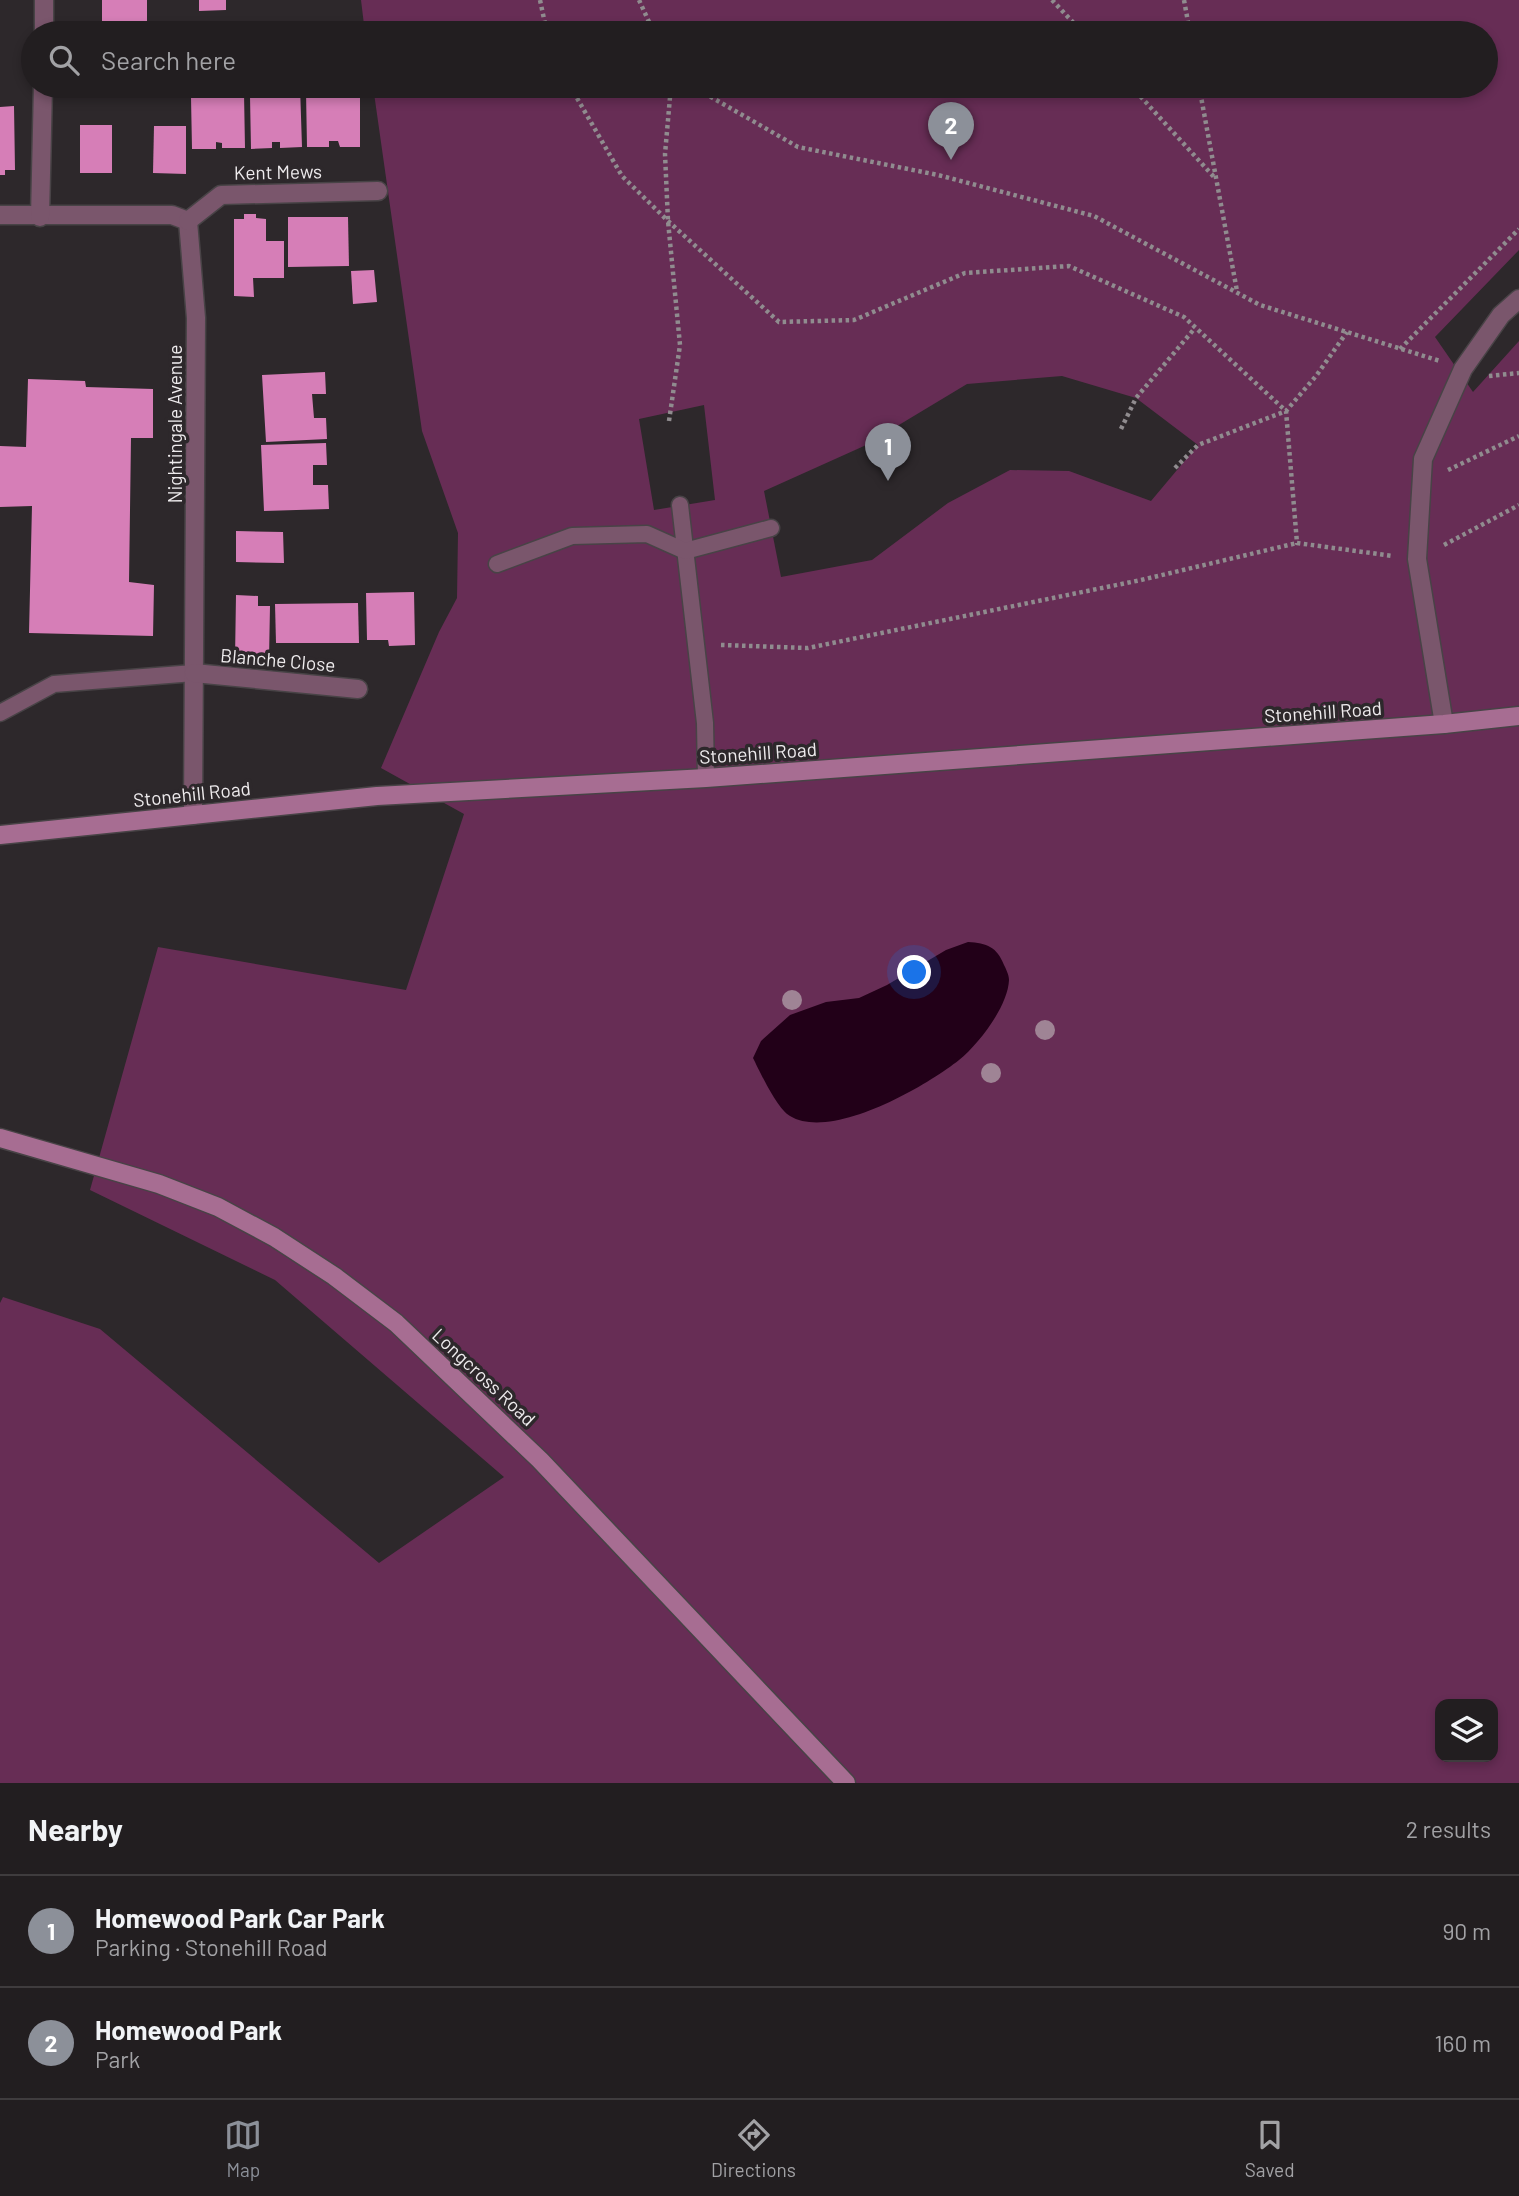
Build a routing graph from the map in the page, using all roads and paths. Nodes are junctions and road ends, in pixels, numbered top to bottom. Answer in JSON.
{"nodes":[{"id":1,"x":44,"y":0,"type":"edge"},
{"id":2,"x":540,"y":0,"type":"edge"},
{"id":3,"x":639,"y":0,"type":"edge"},
{"id":4,"x":1052,"y":0,"type":"edge"},
{"id":5,"x":1184,"y":0,"type":"edge"},
{"id":6,"x":44,"y":21,"type":"edge"},
{"id":7,"x":544,"y":21,"type":"edge"},
{"id":8,"x":649,"y":21,"type":"edge"},
{"id":9,"x":1072,"y":21,"type":"edge"},
{"id":10,"x":1188,"y":21,"type":"edge"},
{"id":11,"x":43,"y":98,"type":"edge"},
{"id":12,"x":577,"y":98,"type":"edge"},
{"id":13,"x":670,"y":98,"type":"edge"},
{"id":14,"x":713,"y":98,"type":"edge"},
{"id":15,"x":1142,"y":98,"type":"edge"},
{"id":16,"x":1201,"y":98,"type":"edge"},
{"id":17,"x":1215,"y":178,"type":"junction"},
{"id":18,"x":378,"y":191,"type":"dead end"},
{"id":19,"x":0,"y":215,"type":"edge"},
{"id":20,"x":40,"y":216,"type":"junction"},
{"id":21,"x":188,"y":221,"type":"junction"},
{"id":22,"x":668,"y":221,"type":"junction"},
{"id":23,"x":1519,"y":229,"type":"edge"},
{"id":24,"x":1237,"y":292,"type":"junction"},
{"id":25,"x":1519,"y":299,"type":"edge"},
{"id":26,"x":1195,"y":328,"type":"junction"},
{"id":27,"x":1346,"y":332,"type":"junction"},
{"id":28,"x":1401,"y":349,"type":"junction"},
{"id":29,"x":1463,"y":369,"type":"junction"},
{"id":30,"x":1519,"y":373,"type":"edge"},
{"id":31,"x":1286,"y":411,"type":"junction"},
{"id":32,"x":669,"y":421,"type":"dead end"},
{"id":33,"x":1121,"y":429,"type":"dead end"},
{"id":34,"x":1519,"y":436,"type":"edge"},
{"id":35,"x":1175,"y":468,"type":"dead end"},
{"id":36,"x":1448,"y":470,"type":"dead end"},
{"id":37,"x":680,"y":505,"type":"dead end"},
{"id":38,"x":1519,"y":505,"type":"edge"},
{"id":39,"x":771,"y":528,"type":"dead end"},
{"id":40,"x":1297,"y":543,"type":"junction"},
{"id":41,"x":685,"y":551,"type":"junction"},
{"id":42,"x":1417,"y":559,"type":"junction"},
{"id":43,"x":497,"y":564,"type":"dead end"},
{"id":44,"x":697,"y":645,"type":"junction"},
{"id":45,"x":194,"y":673,"type":"junction"},
{"id":46,"x":358,"y":689,"type":"dead end"},
{"id":47,"x":0,"y":713,"type":"edge"},
{"id":48,"x":1519,"y":716,"type":"edge"},
{"id":49,"x":1444,"y":724,"type":"junction"},
{"id":50,"x":706,"y":778,"type":"junction"},
{"id":51,"x":193,"y":815,"type":"junction"},
{"id":52,"x":0,"y":835,"type":"edge"},
{"id":53,"x":0,"y":1138,"type":"edge"},
{"id":54,"x":846,"y":1783,"type":"edge"}],
"edges":[{"from":1,"to":6,"type":"street"},
{"from":2,"to":7,"type":"path"},
{"from":3,"to":8,"type":"path"},
{"from":4,"to":9,"type":"path"},
{"from":5,"to":10,"type":"path"},
{"from":11,"to":20,"type":"street"},
{"from":12,"to":22,"type":"path"},
{"from":13,"to":22,"type":"path"},
{"from":14,"to":24,"type":"path"},
{"from":15,"to":17,"type":"path"},
{"from":16,"to":17,"type":"path"},
{"from":17,"to":24,"type":"path"},
{"from":18,"to":21,"type":"street","name":"Kent Mews"},
{"from":19,"to":20,"type":"street"},
{"from":20,"to":21,"type":"street"},
{"from":21,"to":45,"type":"street","name":"Nightingale Avenue"},
{"from":22,"to":26,"type":"path"},
{"from":22,"to":32,"type":"path"},
{"from":23,"to":28,"type":"path"},
{"from":24,"to":27,"type":"path"},
{"from":25,"to":29,"type":"street"},
{"from":26,"to":31,"type":"path"},
{"from":26,"to":33,"type":"path"},
{"from":27,"to":28,"type":"path"},
{"from":27,"to":31,"type":"path"},
{"from":28,"to":29,"type":"path"},
{"from":29,"to":30,"type":"path"},
{"from":29,"to":42,"type":"street"},
{"from":31,"to":35,"type":"path"},
{"from":31,"to":40,"type":"path"},
{"from":34,"to":36,"type":"path"},
{"from":37,"to":41,"type":"lane"},
{"from":38,"to":42,"type":"path"},
{"from":39,"to":41,"type":"lane"},
{"from":40,"to":42,"type":"path"},
{"from":40,"to":44,"type":"path"},
{"from":41,"to":43,"type":"lane"},
{"from":41,"to":44,"type":"lane"},
{"from":42,"to":49,"type":"street"},
{"from":44,"to":50,"type":"lane"},
{"from":45,"to":46,"type":"street","name":"Blanche Close"},
{"from":45,"to":47,"type":"lane"},
{"from":45,"to":51,"type":"street","name":"Nightingale Avenue"},
{"from":48,"to":49,"type":"street","name":"Stonehill Road"},
{"from":49,"to":50,"type":"street","name":"Stonehill Road"},
{"from":50,"to":51,"type":"street","name":"Stonehill Road"},
{"from":51,"to":52,"type":"street","name":"Stonehill Road"},
{"from":53,"to":54,"type":"street","name":"Longcross Road"}]}
